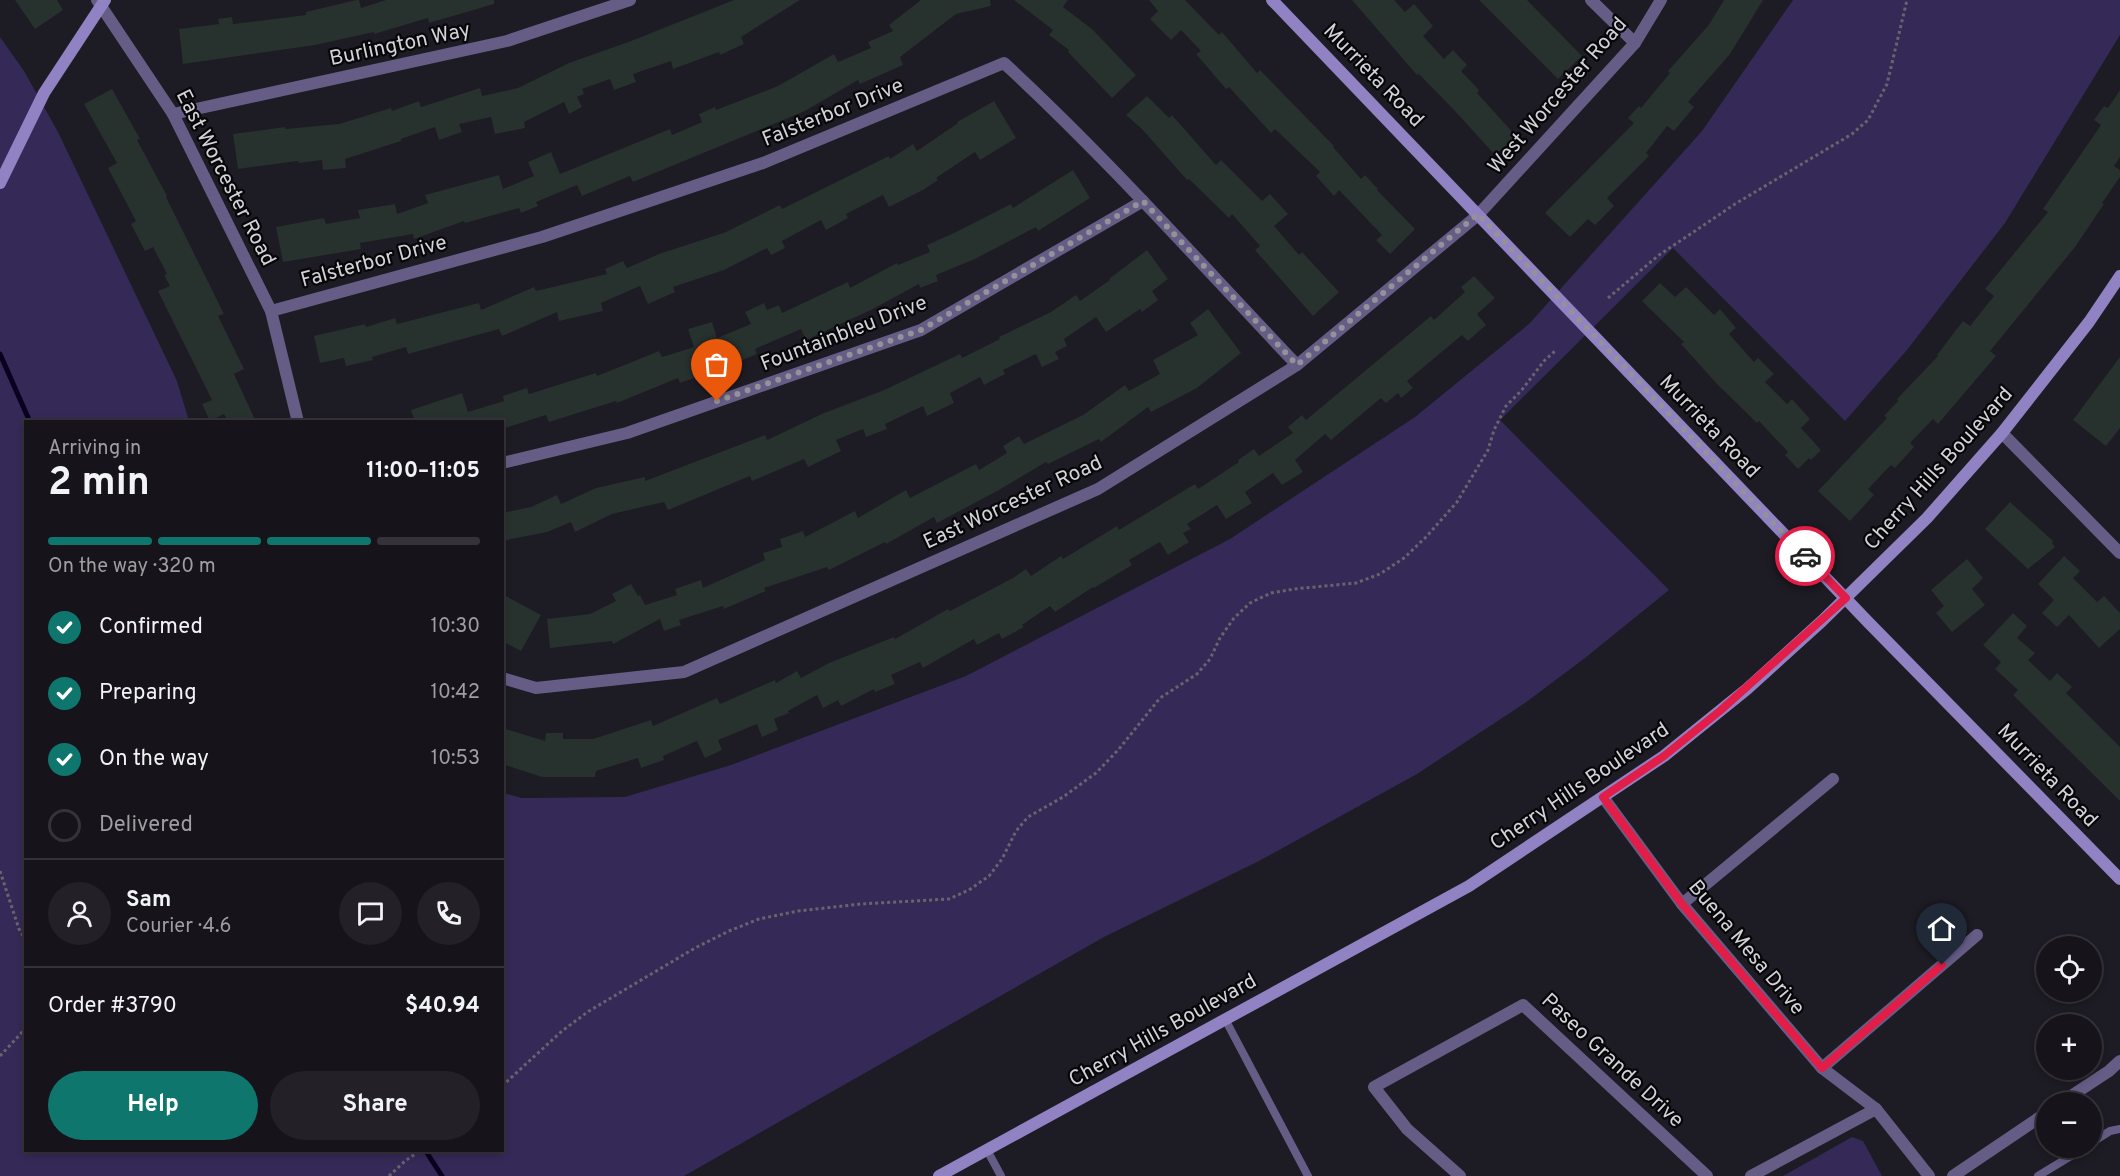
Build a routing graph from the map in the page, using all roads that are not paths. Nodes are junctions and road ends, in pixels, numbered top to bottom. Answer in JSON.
{"nodes":[{"id":1,"x":630,"y":0,"type":"edge"},
{"id":2,"x":1272,"y":0,"type":"edge"},
{"id":3,"x":1591,"y":0,"type":"edge"},
{"id":4,"x":1661,"y":0,"type":"edge"},
{"id":5,"x":100,"y":2,"type":"edge"},
{"id":6,"x":1635,"y":43,"type":"junction"},
{"id":7,"x":173,"y":114,"type":"junction"},
{"id":8,"x":0,"y":183,"type":"edge"},
{"id":9,"x":1143,"y":201,"type":"junction"},
{"id":10,"x":1478,"y":214,"type":"junction"},
{"id":11,"x":2120,"y":276,"type":"edge"},
{"id":12,"x":271,"y":310,"type":"junction"},
{"id":13,"x":1297,"y":365,"type":"junction"},
{"id":14,"x":298,"y":420,"type":"edge"},
{"id":15,"x":2002,"y":433,"type":"junction"},
{"id":16,"x":504,"y":463,"type":"edge"},
{"id":17,"x":2120,"y":553,"type":"edge"},
{"id":18,"x":1846,"y":598,"type":"junction"},
{"id":19,"x":504,"y":679,"type":"edge"},
{"id":20,"x":1833,"y":779,"type":"dead end"},
{"id":21,"x":1603,"y":797,"type":"junction"},
{"id":22,"x":2120,"y":879,"type":"edge"},
{"id":23,"x":1682,"y":904,"type":"junction"},
{"id":24,"x":1977,"y":935,"type":"dead end"},
{"id":25,"x":1225,"y":1019,"type":"junction"},
{"id":26,"x":2120,"y":1061,"type":"edge"},
{"id":27,"x":1822,"y":1068,"type":"junction"},
{"id":28,"x":2077,"y":1092,"type":"edge"},
{"id":29,"x":1876,"y":1109,"type":"junction"},
{"id":30,"x":2036,"y":1120,"type":"edge"},
{"id":31,"x":2120,"y":1129,"type":"edge"},
{"id":32,"x":2102,"y":1136,"type":"edge"},
{"id":33,"x":987,"y":1150,"type":"junction"},
{"id":34,"x":2067,"y":1158,"type":"edge"},
{"id":35,"x":939,"y":1176,"type":"edge"},
{"id":36,"x":1001,"y":1176,"type":"edge"},
{"id":37,"x":1308,"y":1176,"type":"edge"},
{"id":38,"x":1460,"y":1176,"type":"edge"},
{"id":39,"x":1707,"y":1176,"type":"edge"},
{"id":40,"x":1751,"y":1176,"type":"edge"},
{"id":41,"x":1929,"y":1176,"type":"edge"},
{"id":42,"x":1953,"y":1176,"type":"edge"},
{"id":43,"x":2037,"y":1176,"type":"edge"}],
"edges":[{"from":1,"to":7,"type":"street","name":"Burlington Way"},
{"from":2,"to":10,"type":"street","name":"Murrieta Road"},
{"from":3,"to":6,"type":"street"},
{"from":4,"to":6,"type":"street","name":"West Worcester Road"},
{"from":5,"to":7,"type":"street","name":"East Worcester Road"},
{"from":5,"to":8,"type":"street"},
{"from":6,"to":10,"type":"street","name":"West Worcester Road"},
{"from":7,"to":12,"type":"street","name":"East Worcester Road"},
{"from":9,"to":12,"type":"street","name":"Falsterbor Drive"},
{"from":9,"to":13,"type":"street","name":"Falsterbor Drive"},
{"from":9,"to":16,"type":"street","name":"Fountainbleu Drive"},
{"from":10,"to":13,"type":"street","name":"East Worcester Road"},
{"from":10,"to":18,"type":"street","name":"Murrieta Road"},
{"from":11,"to":15,"type":"street","name":"Cherry Hills Boulevard"},
{"from":12,"to":14,"type":"street","name":"East Worcester Road"},
{"from":13,"to":19,"type":"street","name":"East Worcester Road"},
{"from":15,"to":17,"type":"street"},
{"from":15,"to":18,"type":"street","name":"Cherry Hills Boulevard"},
{"from":18,"to":21,"type":"street","name":"Cherry Hills Boulevard"},
{"from":18,"to":22,"type":"street","name":"Murrieta Road"},
{"from":20,"to":23,"type":"street"},
{"from":21,"to":23,"type":"street","name":"Buena Mesa Drive"},
{"from":21,"to":25,"type":"street","name":"Cherry Hills Boulevard"},
{"from":23,"to":27,"type":"street","name":"Buena Mesa Drive"},
{"from":24,"to":27,"type":"street"},
{"from":25,"to":33,"type":"street","name":"Cherry Hills Boulevard"},
{"from":25,"to":37,"type":"lane"},
{"from":26,"to":28,"type":"street"},
{"from":27,"to":29,"type":"street","name":"Buena Mesa Drive"},
{"from":29,"to":40,"type":"street"},
{"from":29,"to":41,"type":"street","name":"Buena Mesa Drive"},
{"from":30,"to":42,"type":"street"},
{"from":31,"to":32,"type":"lane"},
{"from":33,"to":35,"type":"street","name":"Cherry Hills Boulevard"},
{"from":33,"to":36,"type":"lane"},
{"from":34,"to":43,"type":"lane"},
{"from":38,"to":39,"type":"street","name":"Paseo Grande Drive"}]}
